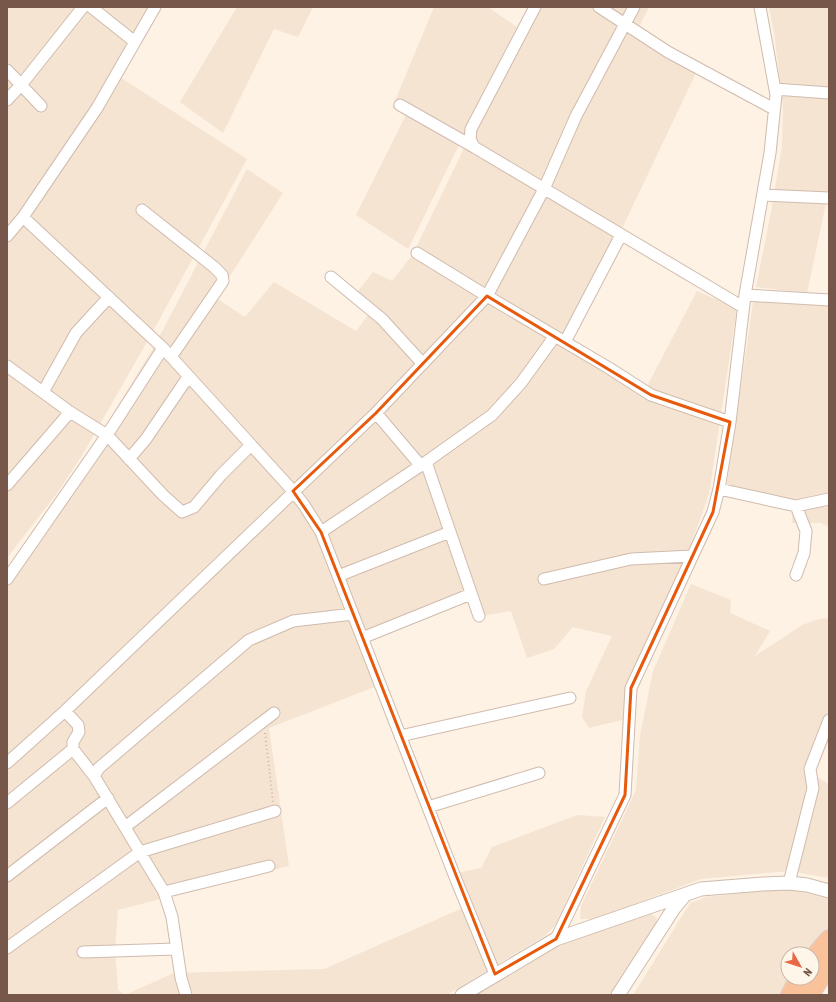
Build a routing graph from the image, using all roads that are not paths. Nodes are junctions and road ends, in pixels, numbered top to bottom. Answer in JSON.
{"nodes":[{"id":1,"x":83,"y":7,"type":"edge"},
{"id":2,"x":91,"y":7,"type":"edge"},
{"id":3,"x":155,"y":7,"type":"edge"},
{"id":4,"x":535,"y":7,"type":"edge"},
{"id":5,"x":599,"y":7,"type":"edge"},
{"id":6,"x":634,"y":7,"type":"edge"},
{"id":7,"x":760,"y":7,"type":"edge"},
{"id":8,"x":625,"y":24,"type":"junction"},
{"id":9,"x":135,"y":42,"type":"junction"},
{"id":10,"x":7,"y":70,"type":"edge"},
{"id":11,"x":21,"y":85,"type":"junction"},
{"id":12,"x":775,"y":89,"type":"junction"},
{"id":13,"x":829,"y":93,"type":"edge"},
{"id":14,"x":7,"y":100,"type":"edge"},
{"id":15,"x":400,"y":105,"type":"dead end"},
{"id":16,"x":41,"y":106,"type":"dead end"},
{"id":17,"x":774,"y":110,"type":"junction"},
{"id":18,"x":474,"y":147,"type":"junction"},
{"id":19,"x":544,"y":189,"type":"junction"},
{"id":20,"x":763,"y":195,"type":"junction"},
{"id":21,"x":829,"y":198,"type":"edge"},
{"id":22,"x":142,"y":210,"type":"dead end"},
{"id":23,"x":23,"y":217,"type":"junction"},
{"id":24,"x":621,"y":235,"type":"junction"},
{"id":25,"x":7,"y":236,"type":"edge"},
{"id":26,"x":417,"y":253,"type":"dead end"},
{"id":27,"x":331,"y":277,"type":"dead end"},
{"id":28,"x":745,"y":295,"type":"junction"},
{"id":29,"x":487,"y":296,"type":"junction"},
{"id":30,"x":109,"y":297,"type":"junction"},
{"id":31,"x":829,"y":300,"type":"edge"},
{"id":32,"x":743,"y":307,"type":"junction"},
{"id":33,"x":555,"y":336,"type":"junction"},
{"id":34,"x":565,"y":342,"type":"junction"},
{"id":35,"x":163,"y":348,"type":"junction"},
{"id":36,"x":172,"y":357,"type":"junction"},
{"id":37,"x":423,"y":364,"type":"junction"},
{"id":38,"x":11,"y":370,"type":"edge"},
{"id":39,"x":188,"y":377,"type":"junction"},
{"id":40,"x":7,"y":381,"type":"edge"},
{"id":41,"x":43,"y":392,"type":"junction"},
{"id":42,"x":70,"y":412,"type":"junction"},
{"id":43,"x":376,"y":413,"type":"junction"},
{"id":44,"x":730,"y":422,"type":"junction"},
{"id":45,"x":107,"y":435,"type":"junction"},
{"id":46,"x":251,"y":445,"type":"junction"},
{"id":47,"x":129,"y":459,"type":"junction"},
{"id":48,"x":423,"y":464,"type":"junction"},
{"id":49,"x":7,"y":485,"type":"edge"},
{"id":50,"x":718,"y":489,"type":"junction"},
{"id":51,"x":293,"y":491,"type":"junction"},
{"id":52,"x":829,"y":498,"type":"edge"},
{"id":53,"x":796,"y":506,"type":"junction"},
{"id":54,"x":321,"y":532,"type":"junction"},
{"id":55,"x":450,"y":532,"type":"junction"},
{"id":56,"x":692,"y":556,"type":"junction"},
{"id":57,"x":796,"y":575,"type":"dead end"},
{"id":58,"x":338,"y":576,"type":"junction"},
{"id":59,"x":7,"y":579,"type":"edge"},
{"id":60,"x":544,"y":579,"type":"dead end"},
{"id":61,"x":471,"y":594,"type":"junction"},
{"id":62,"x":352,"y":614,"type":"junction"},
{"id":63,"x":479,"y":616,"type":"dead end"},
{"id":64,"x":362,"y":638,"type":"junction"},
{"id":65,"x":570,"y":698,"type":"dead end"},
{"id":66,"x":65,"y":711,"type":"junction"},
{"id":67,"x":274,"y":713,"type":"dead end"},
{"id":68,"x":829,"y":720,"type":"edge"},
{"id":69,"x":400,"y":736,"type":"junction"},
{"id":70,"x":72,"y":749,"type":"junction"},
{"id":71,"x":7,"y":763,"type":"edge"},
{"id":72,"x":539,"y":773,"type":"dead end"},
{"id":73,"x":94,"y":776,"type":"junction"},
{"id":74,"x":108,"y":798,"type":"junction"},
{"id":75,"x":7,"y":803,"type":"edge"},
{"id":76,"x":428,"y":807,"type":"junction"},
{"id":77,"x":275,"y":811,"type":"road end"},
{"id":78,"x":125,"y":828,"type":"junction"},
{"id":79,"x":140,"y":852,"type":"junction"},
{"id":80,"x":269,"y":866,"type":"dead end"},
{"id":81,"x":7,"y":876,"type":"edge"},
{"id":82,"x":790,"y":883,"type":"junction"},
{"id":83,"x":829,"y":891,"type":"edge"},
{"id":84,"x":164,"y":892,"type":"junction"},
{"id":85,"x":686,"y":894,"type":"junction"},
{"id":86,"x":556,"y":939,"type":"junction"},
{"id":87,"x":829,"y":939,"type":"edge"},
{"id":88,"x":8,"y":945,"type":"edge"},
{"id":89,"x":176,"y":949,"type":"junction"},
{"id":90,"x":820,"y":950,"type":"edge"},
{"id":91,"x":83,"y":952,"type":"dead end"},
{"id":92,"x":829,"y":964,"type":"edge"},
{"id":93,"x":495,"y":974,"type":"junction"},
{"id":94,"x":795,"y":986,"type":"edge"},
{"id":95,"x":186,"y":995,"type":"edge"},
{"id":96,"x":462,"y":995,"type":"edge"},
{"id":97,"x":618,"y":995,"type":"edge"},
{"id":98,"x":790,"y":995,"type":"edge"},
{"id":99,"x":810,"y":995,"type":"edge"}],
"edges":[{"from":1,"to":11,"type":"street"},
{"from":2,"to":9,"type":"street"},
{"from":3,"to":9,"type":"street"},
{"from":4,"to":18,"type":"street"},
{"from":5,"to":8,"type":"street"},
{"from":6,"to":8,"type":"street"},
{"from":7,"to":12,"type":"street"},
{"from":8,"to":17,"type":"street"},
{"from":8,"to":19,"type":"street"},
{"from":9,"to":23,"type":"street"},
{"from":10,"to":11,"type":"street"},
{"from":11,"to":14,"type":"street"},
{"from":11,"to":16,"type":"street"},
{"from":12,"to":13,"type":"street"},
{"from":12,"to":17,"type":"street"},
{"from":15,"to":18,"type":"street"},
{"from":17,"to":20,"type":"street"},
{"from":18,"to":19,"type":"street"},
{"from":19,"to":24,"type":"street"},
{"from":19,"to":29,"type":"street"},
{"from":20,"to":21,"type":"street"},
{"from":20,"to":28,"type":"street"},
{"from":22,"to":36,"type":"street"},
{"from":23,"to":25,"type":"street"},
{"from":23,"to":30,"type":"street"},
{"from":24,"to":32,"type":"street"},
{"from":24,"to":34,"type":"street"},
{"from":26,"to":29,"type":"street"},
{"from":27,"to":37,"type":"street"},
{"from":28,"to":31,"type":"street"},
{"from":28,"to":32,"type":"street"},
{"from":29,"to":33,"type":"street"},
{"from":29,"to":37,"type":"street"},
{"from":30,"to":35,"type":"street"},
{"from":30,"to":41,"type":"street"},
{"from":32,"to":44,"type":"street"},
{"from":33,"to":34,"type":"street"},
{"from":33,"to":48,"type":"street"},
{"from":34,"to":44,"type":"street"},
{"from":35,"to":36,"type":"street"},
{"from":35,"to":45,"type":"street"},
{"from":36,"to":39,"type":"street"},
{"from":37,"to":43,"type":"street"},
{"from":38,"to":40,"type":"street"},
{"from":38,"to":41,"type":"street"},
{"from":39,"to":46,"type":"street"},
{"from":39,"to":47,"type":"street"},
{"from":41,"to":42,"type":"street"},
{"from":42,"to":45,"type":"street"},
{"from":42,"to":49,"type":"street"},
{"from":43,"to":48,"type":"street"},
{"from":43,"to":51,"type":"street"},
{"from":44,"to":50,"type":"street"},
{"from":45,"to":47,"type":"street"},
{"from":45,"to":59,"type":"street"},
{"from":46,"to":47,"type":"street"},
{"from":46,"to":51,"type":"street"},
{"from":48,"to":54,"type":"street"},
{"from":48,"to":55,"type":"street"},
{"from":50,"to":53,"type":"street"},
{"from":50,"to":56,"type":"street"},
{"from":51,"to":54,"type":"street"},
{"from":51,"to":66,"type":"street"},
{"from":52,"to":53,"type":"street"},
{"from":53,"to":57,"type":"street"},
{"from":54,"to":58,"type":"street"},
{"from":55,"to":58,"type":"street"},
{"from":55,"to":61,"type":"street"},
{"from":56,"to":60,"type":"street"},
{"from":56,"to":86,"type":"street"},
{"from":58,"to":62,"type":"street"},
{"from":61,"to":63,"type":"street"},
{"from":61,"to":64,"type":"street"},
{"from":62,"to":64,"type":"street"},
{"from":62,"to":73,"type":"street"},
{"from":64,"to":69,"type":"street"},
{"from":65,"to":69,"type":"street"},
{"from":66,"to":70,"type":"street"},
{"from":66,"to":71,"type":"street"},
{"from":67,"to":78,"type":"street"},
{"from":68,"to":82,"type":"street"},
{"from":69,"to":76,"type":"street"},
{"from":70,"to":73,"type":"street"},
{"from":70,"to":75,"type":"street"},
{"from":72,"to":76,"type":"street"},
{"from":73,"to":74,"type":"street"},
{"from":74,"to":78,"type":"street"},
{"from":74,"to":81,"type":"street"},
{"from":76,"to":93,"type":"street"},
{"from":77,"to":79,"type":"street"},
{"from":78,"to":79,"type":"street"},
{"from":79,"to":84,"type":"street"},
{"from":79,"to":88,"type":"street"},
{"from":80,"to":84,"type":"street"},
{"from":82,"to":83,"type":"street"},
{"from":82,"to":85,"type":"street"},
{"from":84,"to":89,"type":"street"},
{"from":85,"to":86,"type":"street"},
{"from":85,"to":97,"type":"street"},
{"from":86,"to":93,"type":"street"},
{"from":87,"to":90,"type":"highway"},
{"from":89,"to":91,"type":"street"},
{"from":89,"to":95,"type":"street"},
{"from":92,"to":99,"type":"highway"},
{"from":93,"to":96,"type":"street"},
{"from":94,"to":98,"type":"highway"}]}
